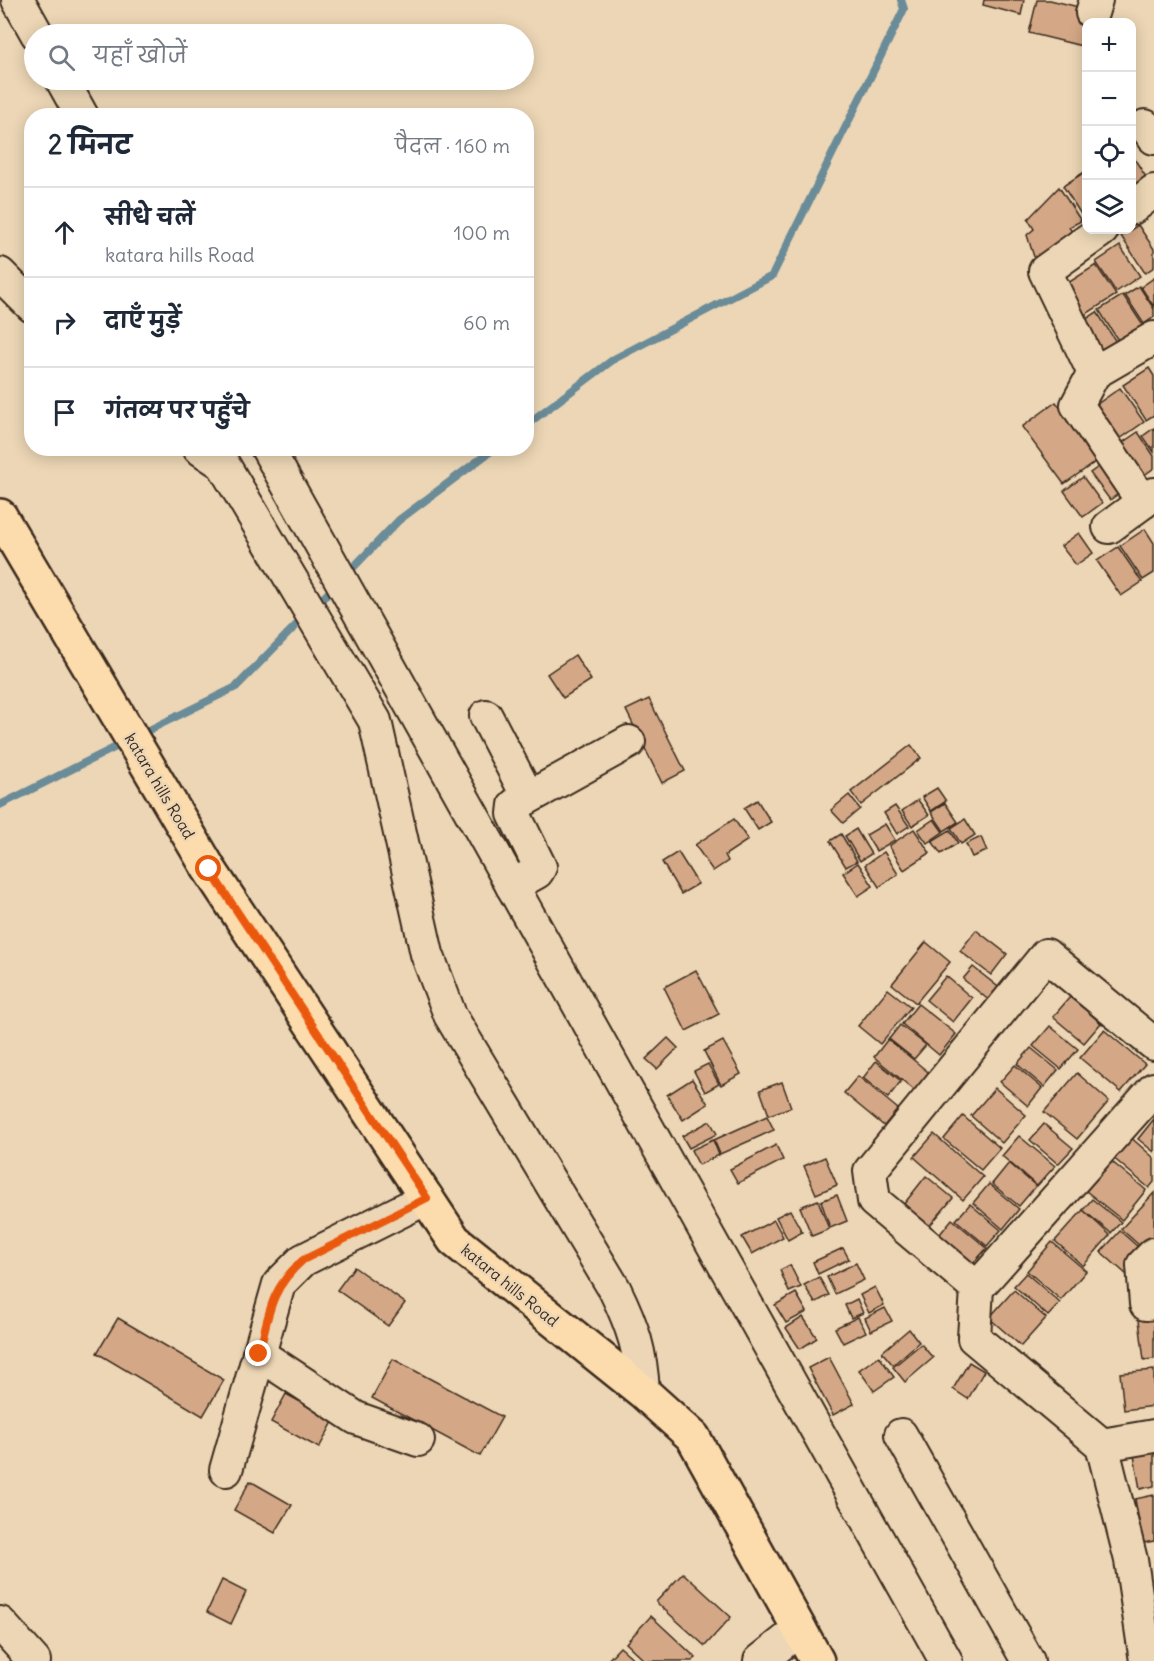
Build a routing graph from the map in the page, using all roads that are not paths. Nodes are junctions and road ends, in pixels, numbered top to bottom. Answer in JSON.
{"nodes":[{"id":1,"x":18,"y":0,"type":"edge"},
{"id":2,"x":31,"y":24,"type":"edge"},
{"id":3,"x":68,"y":90,"type":"edge"},
{"id":4,"x":78,"y":108,"type":"edge"},
{"id":5,"x":1154,"y":191,"type":"edge"},
{"id":6,"x":1136,"y":204,"type":"edge"},
{"id":7,"x":1096,"y":234,"type":"edge"},
{"id":8,"x":0,"y":274,"type":"edge"},
{"id":9,"x":24,"y":298,"type":"edge"},
{"id":10,"x":1154,"y":338,"type":"edge"},
{"id":11,"x":1094,"y":373,"type":"junction"},
{"id":12,"x":211,"y":456,"type":"edge"},
{"id":13,"x":271,"y":456,"type":"edge"},
{"id":14,"x":1149,"y":498,"type":"edge"},
{"id":15,"x":0,"y":516,"type":"edge"},
{"id":16,"x":1108,"y":527,"type":"dead end"},
{"id":17,"x":486,"y":716,"type":"dead end"},
{"id":18,"x":629,"y":742,"type":"dead end"},
{"id":19,"x":528,"y":797,"type":"junction"},
{"id":20,"x":512,"y":886,"type":"junction"},
{"id":21,"x":1154,"y":1044,"type":"edge"},
{"id":22,"x":1154,"y":1089,"type":"edge"},
{"id":23,"x":427,"y":1198,"type":"junction"},
{"id":24,"x":1154,"y":1254,"type":"edge"},
{"id":25,"x":976,"y":1288,"type":"junction"},
{"id":26,"x":1154,"y":1303,"type":"edge"},
{"id":27,"x":259,"y":1354,"type":"junction"},
{"id":28,"x":643,"y":1392,"type":"junction"},
{"id":29,"x":901,"y":1435,"type":"dead end"},
{"id":30,"x":1154,"y":1436,"type":"edge"},
{"id":31,"x":418,"y":1440,"type":"dead end"},
{"id":32,"x":1102,"y":1445,"type":"junction"},
{"id":33,"x":226,"y":1470,"type":"dead end"},
{"id":34,"x":1143,"y":1558,"type":"edge"},
{"id":35,"x":0,"y":1623,"type":"edge"},
{"id":36,"x":800,"y":1629,"type":"junction"},
{"id":37,"x":34,"y":1661,"type":"edge"},
{"id":38,"x":760,"y":1661,"type":"edge"},
{"id":39,"x":817,"y":1661,"type":"edge"},
{"id":40,"x":946,"y":1661,"type":"edge"},
{"id":41,"x":1029,"y":1661,"type":"edge"},
{"id":42,"x":1146,"y":1661,"type":"edge"}],
"edges":[{"from":1,"to":2,"type":"street"},
{"from":3,"to":4,"type":"street"},
{"from":5,"to":6,"type":"street"},
{"from":7,"to":11,"type":"street"},
{"from":8,"to":9,"type":"street"},
{"from":10,"to":11,"type":"street"},
{"from":11,"to":14,"type":"street"},
{"from":12,"to":28,"type":"street"},
{"from":13,"to":20,"type":"street"},
{"from":14,"to":16,"type":"street"},
{"from":15,"to":23,"type":"main road","name":"katara hills Road"},
{"from":17,"to":19,"type":"street"},
{"from":18,"to":19,"type":"street"},
{"from":19,"to":20,"type":"street"},
{"from":20,"to":40,"type":"street"},
{"from":21,"to":25,"type":"street"},
{"from":22,"to":25,"type":"street"},
{"from":23,"to":27,"type":"street"},
{"from":23,"to":28,"type":"main road","name":"katara hills Road"},
{"from":24,"to":26,"type":"street"},
{"from":25,"to":32,"type":"street"},
{"from":27,"to":31,"type":"street"},
{"from":27,"to":33,"type":"street"},
{"from":28,"to":36,"type":"main road","name":"katara hills Road"},
{"from":29,"to":41,"type":"street"},
{"from":30,"to":32,"type":"street"},
{"from":32,"to":34,"type":"street"},
{"from":34,"to":42,"type":"street"},
{"from":35,"to":37,"type":"street"},
{"from":36,"to":38,"type":"street"},
{"from":36,"to":39,"type":"main road","name":"katara hills Road"}]}
